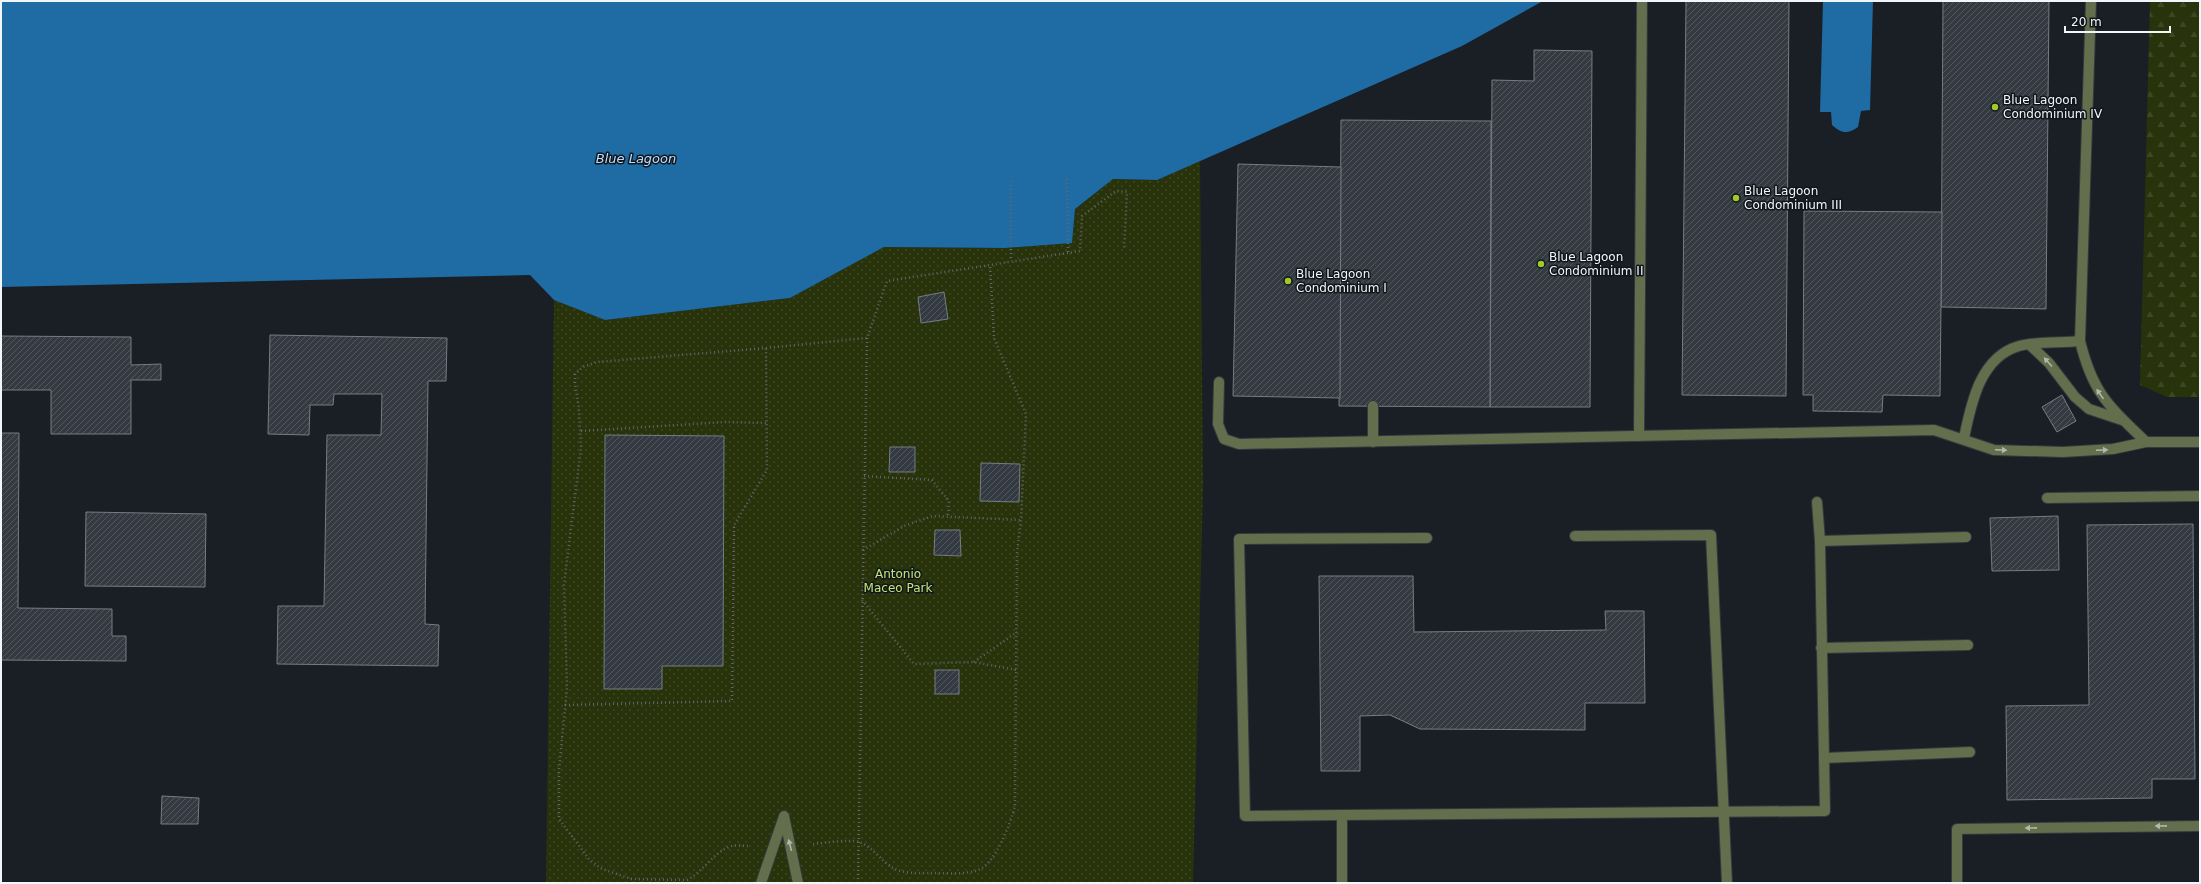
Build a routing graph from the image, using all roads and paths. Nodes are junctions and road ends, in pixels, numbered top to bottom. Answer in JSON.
{"nodes":[{"id":1,"x":1642,"y":1,"type":"edge"},
{"id":2,"x":2091,"y":1,"type":"edge"},
{"id":3,"x":1067,"y":179,"type":"dead end"},
{"id":4,"x":1011,"y":182,"type":"dead end"},
{"id":5,"x":1124,"y":249,"type":"dead end"},
{"id":6,"x":1068,"y":253,"type":"junction"},
{"id":7,"x":1011,"y":261,"type":"junction"},
{"id":8,"x":990,"y":264,"type":"junction"},
{"id":9,"x":867,"y":338,"type":"junction"},
{"id":10,"x":2080,"y":341,"type":"junction"},
{"id":11,"x":2030,"y":345,"type":"junction"},
{"id":12,"x":766,"y":348,"type":"junction"},
{"id":13,"x":1219,"y":382,"type":"dead end"},
{"id":14,"x":1373,"y":406,"type":"dead end"},
{"id":15,"x":2124,"y":421,"type":"junction"},
{"id":16,"x":767,"y":423,"type":"junction"},
{"id":17,"x":581,"y":431,"type":"junction"},
{"id":18,"x":1639,"y":436,"type":"junction"},
{"id":19,"x":1964,"y":438,"type":"junction"},
{"id":20,"x":1373,"y":442,"type":"junction"},
{"id":21,"x":2146,"y":442,"type":"junction"},
{"id":22,"x":2200,"y":442,"type":"edge"},
{"id":23,"x":864,"y":476,"type":"junction"},
{"id":24,"x":2200,"y":496,"type":"edge"},
{"id":25,"x":2047,"y":498,"type":"dead end"},
{"id":26,"x":1817,"y":502,"type":"dead end"},
{"id":27,"x":948,"y":516,"type":"junction"},
{"id":28,"x":1021,"y":520,"type":"junction"},
{"id":29,"x":1575,"y":536,"type":"dead end"},
{"id":30,"x":1966,"y":537,"type":"dead end"},
{"id":31,"x":1427,"y":538,"type":"dead end"},
{"id":32,"x":1820,"y":541,"type":"junction"},
{"id":33,"x":862,"y":550,"type":"junction"},
{"id":34,"x":862,"y":600,"type":"junction"},
{"id":35,"x":1017,"y":631,"type":"junction"},
{"id":36,"x":1968,"y":645,"type":"dead end"},
{"id":37,"x":1821,"y":648,"type":"junction"},
{"id":38,"x":973,"y":662,"type":"junction"},
{"id":39,"x":1017,"y":670,"type":"junction"},
{"id":40,"x":566,"y":705,"type":"junction"},
{"id":41,"x":1970,"y":752,"type":"dead end"},
{"id":42,"x":1824,"y":758,"type":"junction"},
{"id":43,"x":1724,"y":813,"type":"junction"},
{"id":44,"x":1342,"y":815,"type":"junction"},
{"id":45,"x":2200,"y":826,"type":"edge"},
{"id":46,"x":858,"y":842,"type":"junction"},
{"id":47,"x":772,"y":846,"type":"junction"},
{"id":48,"x":789,"y":846,"type":"junction"},
{"id":49,"x":761,"y":883,"type":"edge"},
{"id":50,"x":798,"y":883,"type":"edge"},
{"id":51,"x":858,"y":883,"type":"edge"},
{"id":52,"x":1342,"y":883,"type":"edge"},
{"id":53,"x":1727,"y":883,"type":"edge"},
{"id":54,"x":1957,"y":883,"type":"edge"}],
"edges":[{"from":1,"to":18,"type":"street"},
{"from":2,"to":10,"type":"street"},
{"from":3,"to":6,"type":"path"},
{"from":4,"to":7,"type":"path"},
{"from":5,"to":6,"type":"path"},
{"from":6,"to":7,"type":"path"},
{"from":7,"to":8,"type":"path"},
{"from":8,"to":9,"type":"path"},
{"from":8,"to":28,"type":"path"},
{"from":9,"to":12,"type":"path"},
{"from":9,"to":23,"type":"path"},
{"from":10,"to":11,"type":"street"},
{"from":15,"to":10,"type":"street","one_way":true},
{"from":15,"to":11,"type":"street","one_way":true},
{"from":11,"to":19,"type":"street"},
{"from":12,"to":16,"type":"path"},
{"from":12,"to":17,"type":"path"},
{"from":13,"to":20,"type":"street"},
{"from":14,"to":20,"type":"street"},
{"from":15,"to":21,"type":"street"},
{"from":16,"to":17,"type":"path"},
{"from":16,"to":40,"type":"path"},
{"from":17,"to":40,"type":"path"},
{"from":18,"to":19,"type":"street"},
{"from":18,"to":20,"type":"street"},
{"from":19,"to":21,"type":"street","one_way":true},
{"from":21,"to":22,"type":"street"},
{"from":23,"to":27,"type":"path"},
{"from":23,"to":33,"type":"path"},
{"from":24,"to":25,"type":"street"},
{"from":26,"to":32,"type":"street"},
{"from":27,"to":28,"type":"path"},
{"from":27,"to":33,"type":"path"},
{"from":28,"to":35,"type":"path"},
{"from":29,"to":43,"type":"street"},
{"from":30,"to":32,"type":"street"},
{"from":31,"to":44,"type":"street"},
{"from":32,"to":37,"type":"street"},
{"from":33,"to":34,"type":"path"},
{"from":34,"to":38,"type":"path"},
{"from":34,"to":46,"type":"path"},
{"from":35,"to":38,"type":"path"},
{"from":35,"to":39,"type":"path"},
{"from":36,"to":37,"type":"street"},
{"from":37,"to":42,"type":"street"},
{"from":38,"to":39,"type":"path"},
{"from":39,"to":46,"type":"path"},
{"from":40,"to":47,"type":"path"},
{"from":41,"to":42,"type":"street"},
{"from":42,"to":43,"type":"street"},
{"from":43,"to":44,"type":"street"},
{"from":43,"to":53,"type":"street"},
{"from":44,"to":52,"type":"street"},
{"from":45,"to":54,"type":"street","one_way":true},
{"from":46,"to":48,"type":"path"},
{"from":46,"to":51,"type":"path"},
{"from":48,"to":47,"type":"street","one_way":true},
{"from":47,"to":49,"type":"street"},
{"from":48,"to":50,"type":"street"}]}
